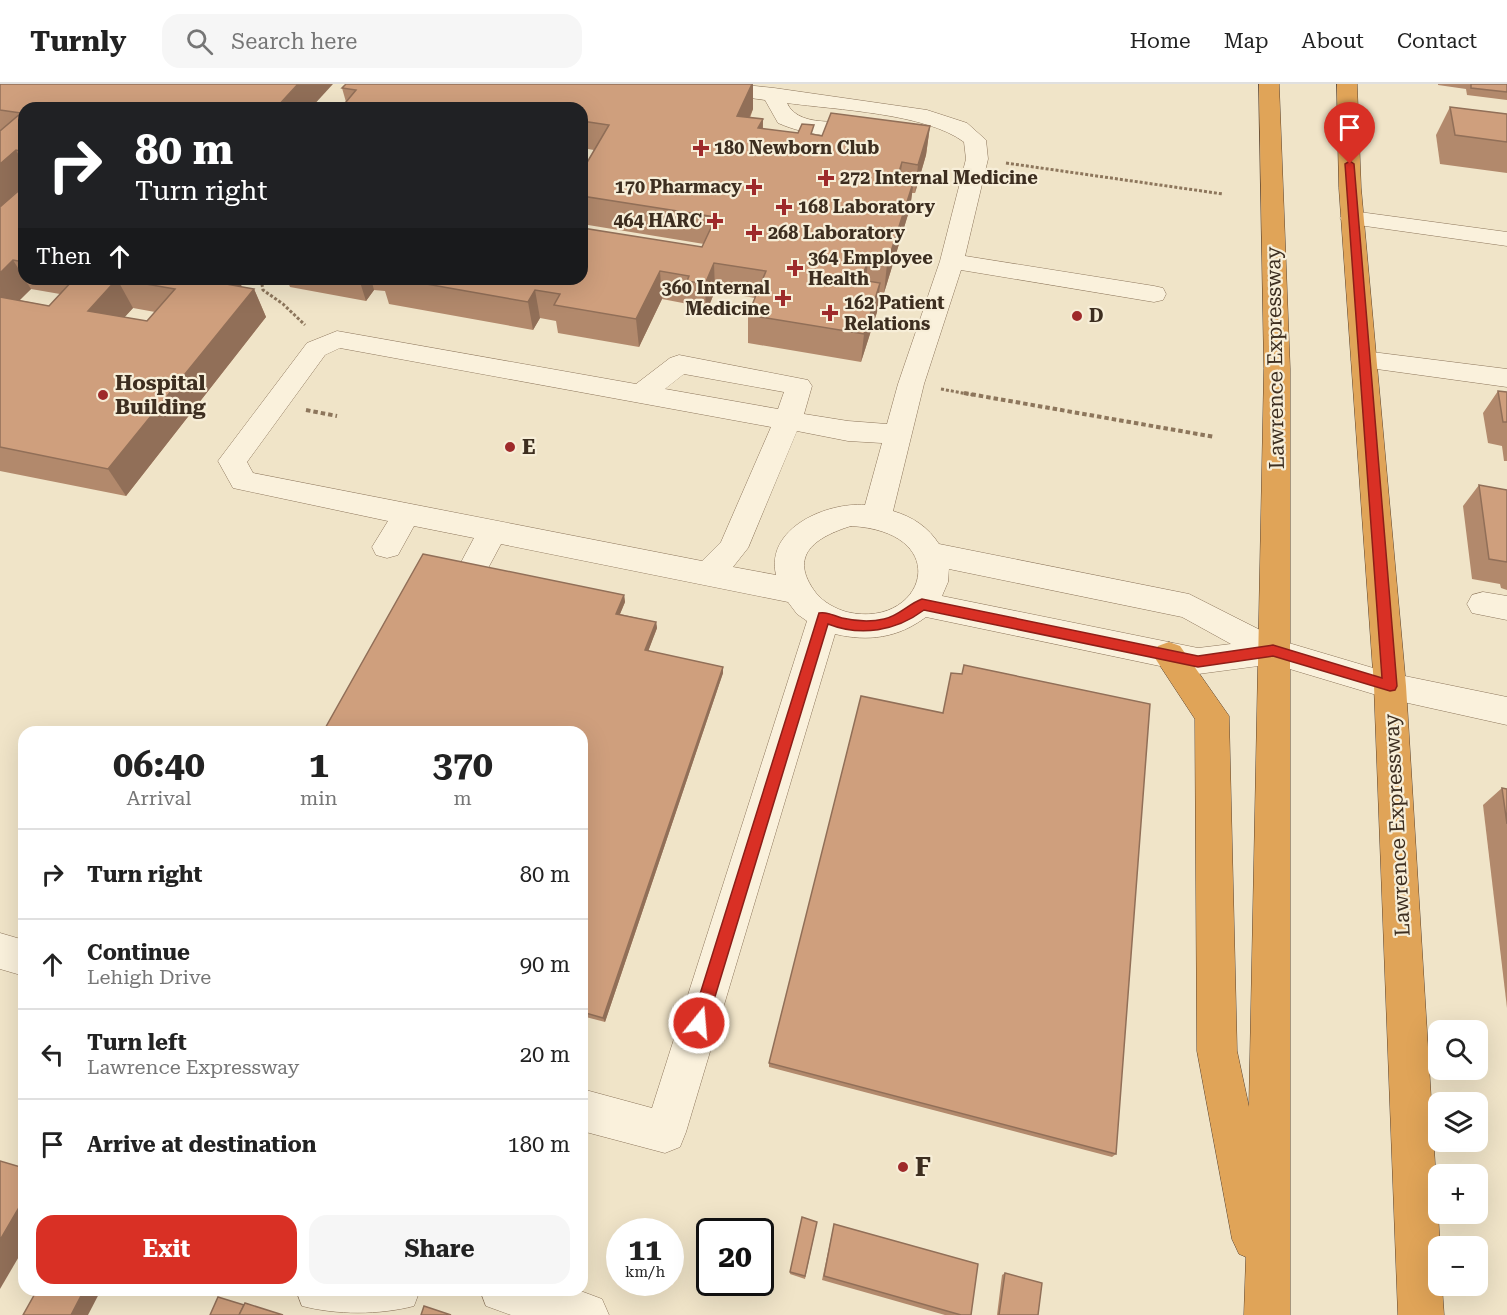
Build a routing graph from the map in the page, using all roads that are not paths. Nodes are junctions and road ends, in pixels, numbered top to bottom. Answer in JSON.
{"nodes":[{"id":1,"x":689,"y":84,"type":"edge"},
{"id":2,"x":1268,"y":85,"type":"edge"},
{"id":3,"x":1350,"y":86,"type":"edge"},
{"id":4,"x":776,"y":90,"type":"edge"},
{"id":5,"x":1352,"y":218,"type":"junction"},
{"id":6,"x":1507,"y":239,"type":"edge"},
{"id":7,"x":952,"y":261,"type":"junction"},
{"id":8,"x":1154,"y":294,"type":"dead end"},
{"id":9,"x":1364,"y":360,"type":"junction"},
{"id":10,"x":1507,"y":378,"type":"edge"},
{"id":11,"x":639,"y":395,"type":"junction"},
{"id":12,"x":788,"y":420,"type":"junction"},
{"id":13,"x":897,"y":434,"type":"junction"},
{"id":14,"x":406,"y":514,"type":"junction"},
{"id":15,"x":877,"y":517,"type":"junction"},
{"id":16,"x":492,"y":531,"type":"junction"},
{"id":17,"x":387,"y":547,"type":"dead end"},
{"id":18,"x":930,"y":554,"type":"junction"},
{"id":19,"x":474,"y":566,"type":"edge"},
{"id":20,"x":709,"y":573,"type":"junction"},
{"id":21,"x":794,"y":591,"type":"junction"},
{"id":22,"x":922,"y":604,"type":"junction"},
{"id":23,"x":824,"y":617,"type":"junction"},
{"id":24,"x":1273,"y":651,"type":"junction"},
{"id":25,"x":1169,"y":655,"type":"junction"},
{"id":26,"x":1390,"y":686,"type":"junction"},
{"id":27,"x":1507,"y":711,"type":"edge"},
{"id":28,"x":0,"y":951,"type":"edge"},
{"id":29,"x":18,"y":956,"type":"edge"},
{"id":30,"x":588,"y":1112,"type":"edge"},
{"id":31,"x":344,"y":1296,"type":"edge"},
{"id":32,"x":380,"y":1296,"type":"edge"},
{"id":33,"x":522,"y":1296,"type":"edge"},
{"id":34,"x":1267,"y":1311,"type":"edge"},
{"id":35,"x":586,"y":1315,"type":"edge"},
{"id":36,"x":1421,"y":1315,"type":"edge"}],
"edges":[{"from":1,"to":4,"type":"street"},
{"from":2,"to":24,"type":"highway","name":"Lawrence Expressway"},
{"from":3,"to":5,"type":"highway","name":"Lawrence Expressway"},
{"from":4,"to":7,"type":"street"},
{"from":5,"to":6,"type":"street"},
{"from":5,"to":9,"type":"highway","name":"Lawrence Expressway"},
{"from":7,"to":8,"type":"street"},
{"from":7,"to":13,"type":"street"},
{"from":9,"to":10,"type":"street"},
{"from":9,"to":26,"type":"highway","name":"Lawrence Expressway"},
{"from":11,"to":12,"type":"street"},
{"from":11,"to":12,"type":"street"},
{"from":11,"to":14,"type":"street"},
{"from":12,"to":13,"type":"street"},
{"from":12,"to":20,"type":"street"},
{"from":13,"to":15,"type":"street"},
{"from":14,"to":16,"type":"street"},
{"from":14,"to":17,"type":"street"},
{"from":15,"to":18,"type":"street"},
{"from":15,"to":21,"type":"street"},
{"from":16,"to":19,"type":"street"},
{"from":16,"to":20,"type":"street"},
{"from":18,"to":22,"type":"street"},
{"from":18,"to":24,"type":"street"},
{"from":20,"to":21,"type":"street"},
{"from":21,"to":23,"type":"street"},
{"from":22,"to":23,"type":"street"},
{"from":22,"to":25,"type":"street"},
{"from":23,"to":30,"type":"street"},
{"from":24,"to":25,"type":"street"},
{"from":24,"to":26,"type":"street"},
{"from":24,"to":34,"type":"highway","name":"Lawrence Expressway"},
{"from":25,"to":34,"type":"highway"},
{"from":26,"to":27,"type":"street"},
{"from":26,"to":36,"type":"highway","name":"Lawrence Expressway"},
{"from":28,"to":29,"type":"street"},
{"from":31,"to":32,"type":"street"},
{"from":33,"to":35,"type":"street"}]}
